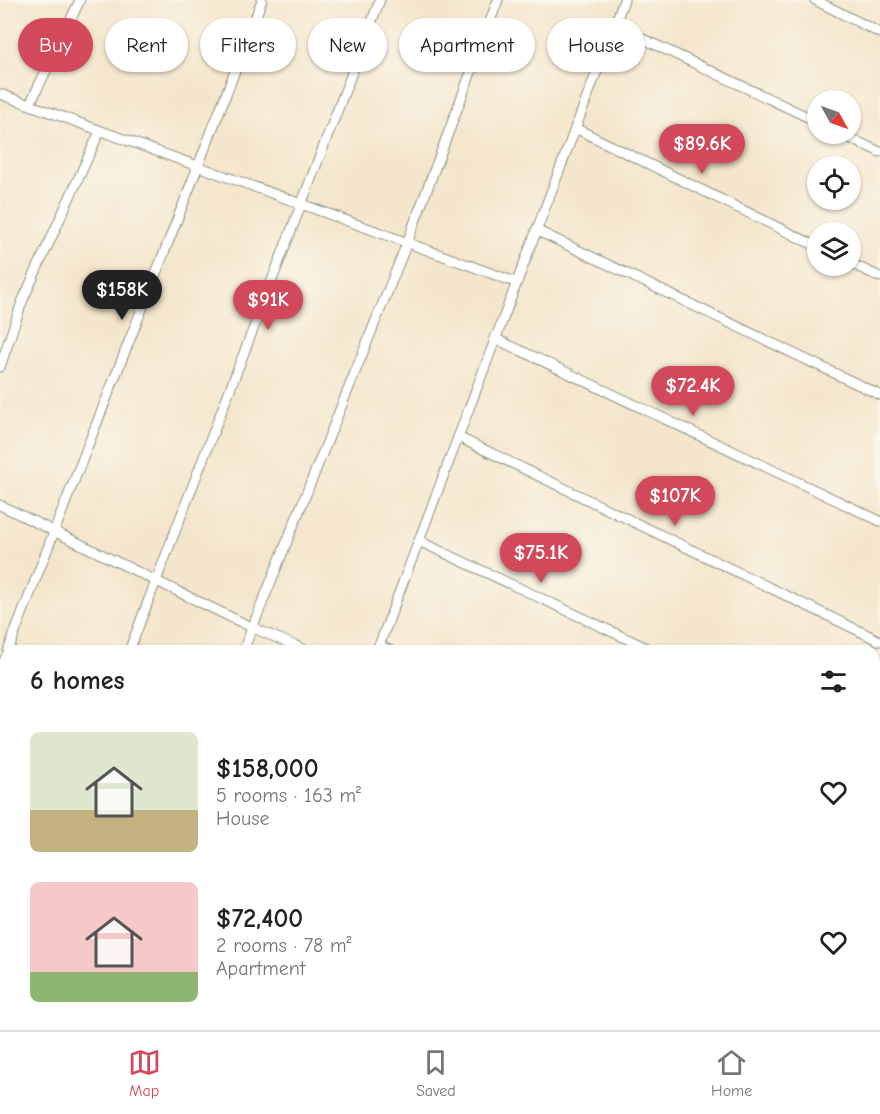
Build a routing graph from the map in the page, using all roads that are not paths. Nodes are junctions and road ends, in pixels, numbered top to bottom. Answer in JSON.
{"nodes":[{"id":1,"x":80,"y":0,"type":"edge"},
{"id":2,"x":262,"y":0,"type":"edge"},
{"id":3,"x":380,"y":0,"type":"edge"},
{"id":4,"x":498,"y":0,"type":"edge"},
{"id":5,"x":624,"y":0,"type":"edge"},
{"id":6,"x":815,"y":0,"type":"edge"},
{"id":7,"x":617,"y":18,"type":"edge"},
{"id":8,"x":880,"y":33,"type":"edge"},
{"id":9,"x":645,"y":40,"type":"edge"},
{"id":10,"x":596,"y":72,"type":"edge"},
{"id":11,"x":0,"y":94,"type":"edge"},
{"id":12,"x":30,"y":104,"type":"junction"},
{"id":13,"x":807,"y":117,"type":"edge"},
{"id":14,"x":575,"y":128,"type":"junction"},
{"id":15,"x":100,"y":131,"type":"junction"},
{"id":16,"x":861,"y":143,"type":"edge"},
{"id":17,"x":880,"y":152,"type":"edge"},
{"id":18,"x":199,"y":167,"type":"junction"},
{"id":19,"x":302,"y":204,"type":"junction"},
{"id":20,"x":536,"y":230,"type":"junction"},
{"id":21,"x":807,"y":241,"type":"edge"},
{"id":22,"x":407,"y":243,"type":"junction"},
{"id":23,"x":861,"y":268,"type":"edge"},
{"id":24,"x":880,"y":277,"type":"edge"},
{"id":25,"x":515,"y":282,"type":"junction"},
{"id":26,"x":494,"y":338,"type":"junction"},
{"id":27,"x":0,"y":367,"type":"edge"},
{"id":28,"x":880,"y":395,"type":"edge"},
{"id":29,"x":458,"y":436,"type":"junction"},
{"id":30,"x":0,"y":505,"type":"edge"},
{"id":31,"x":880,"y":521,"type":"edge"},
{"id":32,"x":54,"y":532,"type":"junction"},
{"id":33,"x":418,"y":541,"type":"junction"},
{"id":34,"x":156,"y":581,"type":"junction"},
{"id":35,"x":251,"y":627,"type":"junction"},
{"id":36,"x":880,"y":641,"type":"edge"},
{"id":37,"x":10,"y":645,"type":"edge"},
{"id":38,"x":131,"y":645,"type":"edge"},
{"id":39,"x":245,"y":645,"type":"edge"},
{"id":40,"x":294,"y":645,"type":"edge"},
{"id":41,"x":379,"y":645,"type":"edge"},
{"id":42,"x":640,"y":645,"type":"edge"}],
"edges":[{"from":1,"to":12,"type":"street"},
{"from":2,"to":18,"type":"street"},
{"from":3,"to":19,"type":"street"},
{"from":4,"to":22,"type":"street"},
{"from":5,"to":7,"type":"street"},
{"from":6,"to":8,"type":"street"},
{"from":9,"to":13,"type":"street"},
{"from":10,"to":14,"type":"street"},
{"from":11,"to":12,"type":"street"},
{"from":12,"to":15,"type":"street"},
{"from":14,"to":20,"type":"street"},
{"from":14,"to":21,"type":"street"},
{"from":15,"to":18,"type":"street"},
{"from":15,"to":27,"type":"street"},
{"from":16,"to":17,"type":"street"},
{"from":18,"to":19,"type":"street"},
{"from":18,"to":32,"type":"street"},
{"from":19,"to":22,"type":"street"},
{"from":19,"to":34,"type":"street"},
{"from":20,"to":25,"type":"street"},
{"from":20,"to":28,"type":"street"},
{"from":22,"to":25,"type":"street"},
{"from":22,"to":35,"type":"street"},
{"from":23,"to":24,"type":"street"},
{"from":25,"to":26,"type":"street"},
{"from":26,"to":29,"type":"street"},
{"from":26,"to":31,"type":"street"},
{"from":29,"to":33,"type":"street"},
{"from":29,"to":36,"type":"street"},
{"from":30,"to":32,"type":"street"},
{"from":32,"to":34,"type":"street"},
{"from":32,"to":37,"type":"street"},
{"from":33,"to":41,"type":"street"},
{"from":33,"to":42,"type":"street"},
{"from":34,"to":35,"type":"street"},
{"from":34,"to":38,"type":"street"},
{"from":35,"to":39,"type":"street"},
{"from":35,"to":40,"type":"street"}]}
